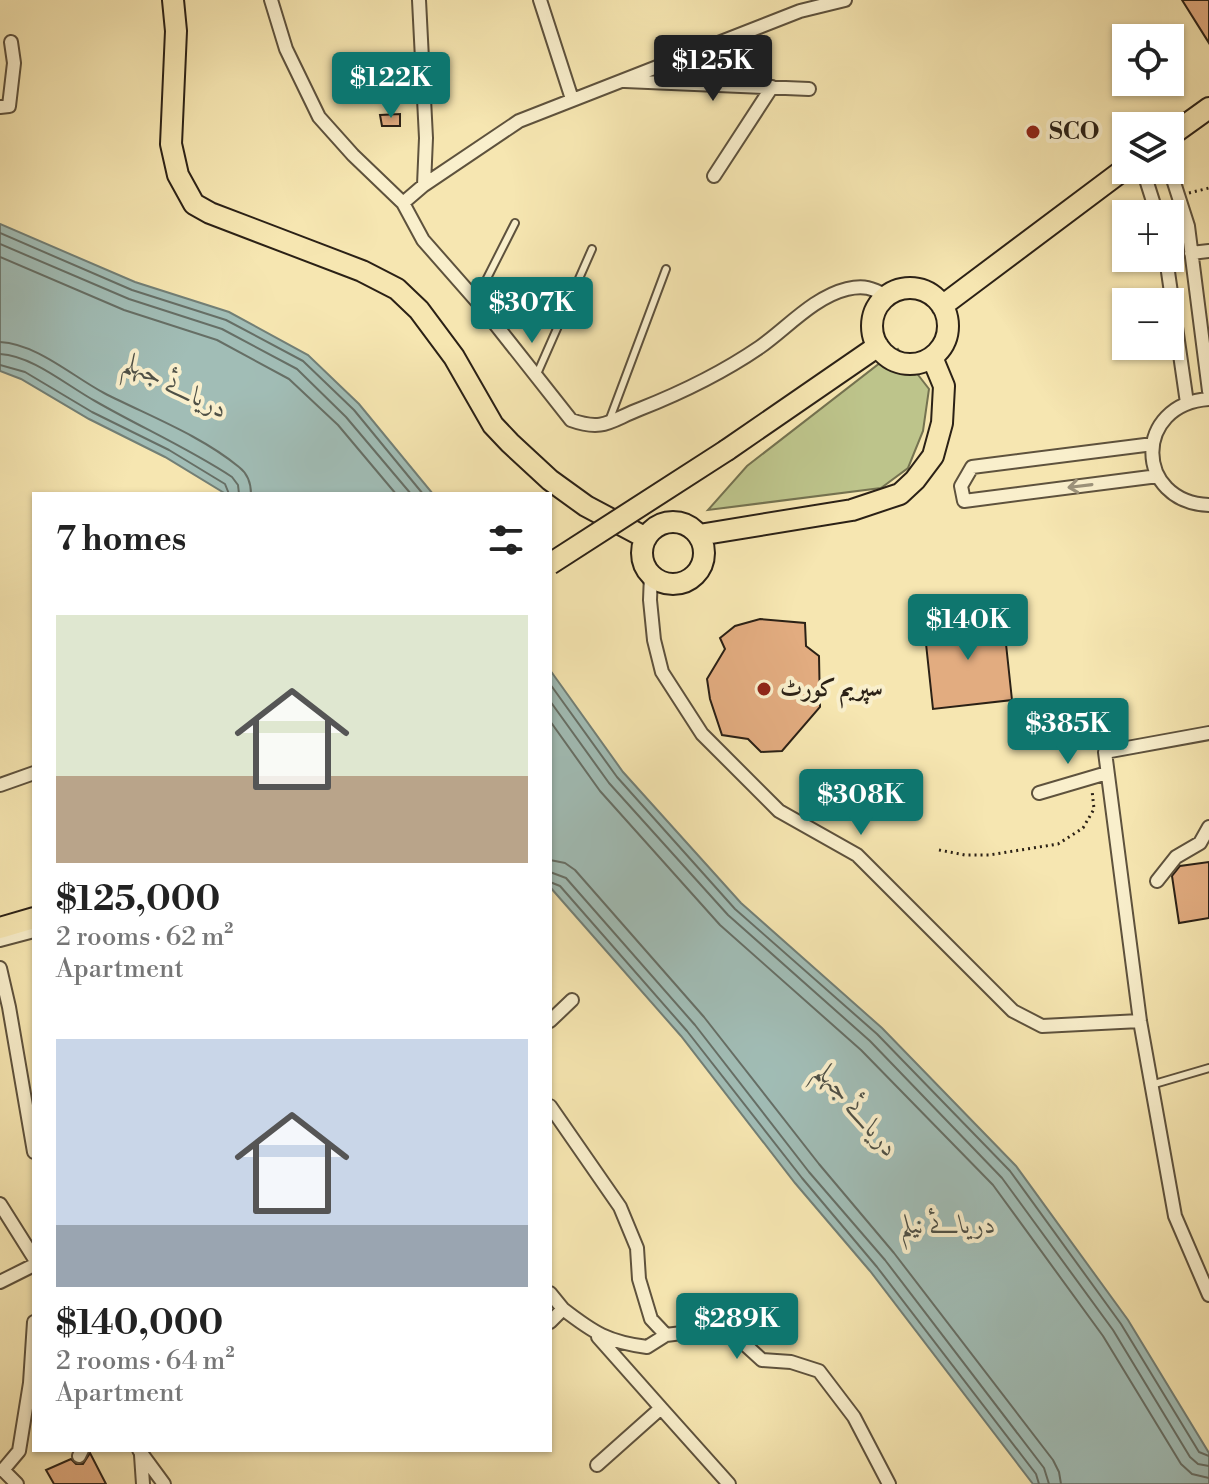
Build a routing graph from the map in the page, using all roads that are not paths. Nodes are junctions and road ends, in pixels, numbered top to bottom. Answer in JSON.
{"nodes":[{"id":1,"x":173,"y":0,"type":"edge"},
{"id":2,"x":271,"y":0,"type":"edge"},
{"id":3,"x":419,"y":0,"type":"edge"},
{"id":4,"x":540,"y":0,"type":"edge"},
{"id":5,"x":845,"y":0,"type":"edge"},
{"id":6,"x":11,"y":42,"type":"dead end"},
{"id":7,"x":618,"y":81,"type":"junction"},
{"id":8,"x":772,"y":87,"type":"junction"},
{"id":9,"x":809,"y":89,"type":"dead end"},
{"id":10,"x":572,"y":99,"type":"junction"},
{"id":11,"x":0,"y":107,"type":"edge"},
{"id":12,"x":1209,"y":108,"type":"edge"},
{"id":13,"x":1184,"y":126,"type":"edge"},
{"id":14,"x":714,"y":176,"type":"dead end"},
{"id":15,"x":1112,"y":178,"type":"edge"},
{"id":16,"x":1174,"y":184,"type":"edge"},
{"id":17,"x":424,"y":185,"type":"junction"},
{"id":18,"x":403,"y":203,"type":"junction"},
{"id":19,"x":515,"y":223,"type":"dead end"},
{"id":20,"x":592,"y":249,"type":"dead end"},
{"id":21,"x":1209,"y":251,"type":"edge"},
{"id":22,"x":1191,"y":253,"type":"junction"},
{"id":23,"x":666,"y":269,"type":"dead end"},
{"id":24,"x":1168,"y":272,"type":"edge"},
{"id":25,"x":887,"y":296,"type":"junction"},
{"id":26,"x":476,"y":300,"type":"junction"},
{"id":27,"x":942,"y":306,"type":"junction"},
{"id":28,"x":878,"y":346,"type":"junction"},
{"id":29,"x":932,"y":357,"type":"junction"},
{"id":30,"x":535,"y":378,"type":"junction"},
{"id":31,"x":1209,"y":391,"type":"edge"},
{"id":32,"x":1209,"y":399,"type":"edge"},
{"id":33,"x":1187,"y":403,"type":"junction"},
{"id":34,"x":608,"y":424,"type":"junction"},
{"id":35,"x":1153,"y":444,"type":"junction"},
{"id":36,"x":1158,"y":476,"type":"junction"},
{"id":37,"x":1209,"y":509,"type":"edge"},
{"id":38,"x":699,"y":535,"type":"junction"},
{"id":39,"x":646,"y":538,"type":"junction"},
{"id":40,"x":552,"y":563,"type":"edge"},
{"id":41,"x":651,"y":574,"type":"junction"},
{"id":42,"x":1209,"y":733,"type":"edge"},
{"id":43,"x":1107,"y":773,"type":"junction"},
{"id":44,"x":32,"y":774,"type":"edge"},
{"id":45,"x":0,"y":785,"type":"edge"},
{"id":46,"x":1039,"y":793,"type":"dead end"},
{"id":47,"x":1209,"y":827,"type":"edge"},
{"id":48,"x":1157,"y":881,"type":"dead end"},
{"id":49,"x":32,"y":919,"type":"edge"},
{"id":50,"x":0,"y":928,"type":"edge"},
{"id":51,"x":32,"y":932,"type":"edge"},
{"id":52,"x":0,"y":940,"type":"edge"},
{"id":53,"x":0,"y":968,"type":"edge"},
{"id":54,"x":572,"y":1000,"type":"dead end"},
{"id":55,"x":552,"y":1019,"type":"edge"},
{"id":56,"x":1140,"y":1021,"type":"junction"},
{"id":57,"x":1209,"y":1068,"type":"edge"},
{"id":58,"x":1151,"y":1085,"type":"junction"},
{"id":59,"x":552,"y":1109,"type":"edge"},
{"id":60,"x":32,"y":1140,"type":"edge"},
{"id":61,"x":0,"y":1204,"type":"edge"},
{"id":62,"x":32,"y":1255,"type":"edge"},
{"id":63,"x":32,"y":1266,"type":"edge"},
{"id":64,"x":0,"y":1282,"type":"edge"},
{"id":65,"x":552,"y":1295,"type":"edge"},
{"id":66,"x":1209,"y":1295,"type":"edge"},
{"id":67,"x":563,"y":1309,"type":"junction"},
{"id":68,"x":552,"y":1320,"type":"edge"},
{"id":69,"x":596,"y":1334,"type":"junction"},
{"id":70,"x":666,"y":1335,"type":"junction"},
{"id":71,"x":32,"y":1352,"type":"edge"},
{"id":72,"x":661,"y":1408,"type":"junction"},
{"id":73,"x":140,"y":1452,"type":"edge"},
{"id":74,"x":597,"y":1465,"type":"dead end"},
{"id":75,"x":2,"y":1470,"type":"edge"},
{"id":76,"x":10,"y":1484,"type":"edge"},
{"id":77,"x":17,"y":1484,"type":"edge"},
{"id":78,"x":143,"y":1484,"type":"edge"},
{"id":79,"x":164,"y":1484,"type":"edge"},
{"id":80,"x":729,"y":1484,"type":"edge"},
{"id":81,"x":889,"y":1484,"type":"edge"}],
"edges":[{"from":1,"to":39,"type":"highway"},
{"from":2,"to":18,"type":"street"},
{"from":3,"to":17,"type":"street"},
{"from":4,"to":10,"type":"street"},
{"from":5,"to":7,"type":"street"},
{"from":6,"to":11,"type":"street"},
{"from":7,"to":8,"type":"street"},
{"from":7,"to":10,"type":"street"},
{"from":8,"to":9,"type":"street"},
{"from":8,"to":14,"type":"street"},
{"from":10,"to":17,"type":"street"},
{"from":12,"to":13,"type":"highway"},
{"from":15,"to":27,"type":"highway"},
{"from":16,"to":22,"type":"street"},
{"from":17,"to":18,"type":"street"},
{"from":18,"to":26,"type":"street"},
{"from":19,"to":26,"type":"lane"},
{"from":20,"to":30,"type":"lane"},
{"from":21,"to":22,"type":"street"},
{"from":22,"to":31,"type":"street"},
{"from":23,"to":34,"type":"lane"},
{"from":24,"to":33,"type":"street"},
{"from":25,"to":27,"type":"highway"},
{"from":25,"to":28,"type":"highway"},
{"from":25,"to":34,"type":"street"},
{"from":26,"to":30,"type":"street"},
{"from":27,"to":29,"type":"highway"},
{"from":28,"to":29,"type":"highway"},
{"from":28,"to":40,"type":"highway","bridge":true},
{"from":29,"to":38,"type":"highway"},
{"from":30,"to":34,"type":"street"},
{"from":32,"to":33,"type":"street"},
{"from":33,"to":35,"type":"street"},
{"from":35,"to":36,"type":"street"},
{"from":36,"to":35,"type":"street","one_way":true},
{"from":36,"to":37,"type":"street"},
{"from":38,"to":39,"type":"highway"},
{"from":38,"to":41,"type":"highway"},
{"from":39,"to":41,"type":"highway"},
{"from":41,"to":56,"type":"street"},
{"from":42,"to":43,"type":"street"},
{"from":43,"to":46,"type":"street"},
{"from":43,"to":56,"type":"street"},
{"from":44,"to":45,"type":"street"},
{"from":47,"to":48,"type":"street"},
{"from":49,"to":50,"type":"highway"},
{"from":51,"to":52,"type":"street"},
{"from":53,"to":60,"type":"street"},
{"from":54,"to":55,"type":"street"},
{"from":56,"to":58,"type":"street"},
{"from":57,"to":58,"type":"lane"},
{"from":58,"to":66,"type":"street"},
{"from":59,"to":70,"type":"street"},
{"from":61,"to":62,"type":"street"},
{"from":63,"to":64,"type":"street"},
{"from":65,"to":67,"type":"street"},
{"from":67,"to":68,"type":"street"},
{"from":67,"to":69,"type":"street"},
{"from":69,"to":70,"type":"street"},
{"from":69,"to":72,"type":"street"},
{"from":70,"to":81,"type":"street"},
{"from":71,"to":75,"type":"street"},
{"from":72,"to":74,"type":"street"},
{"from":72,"to":80,"type":"street"},
{"from":73,"to":78,"type":"street"},
{"from":73,"to":79,"type":"street"},
{"from":75,"to":76,"type":"street"},
{"from":75,"to":77,"type":"street"}]}
